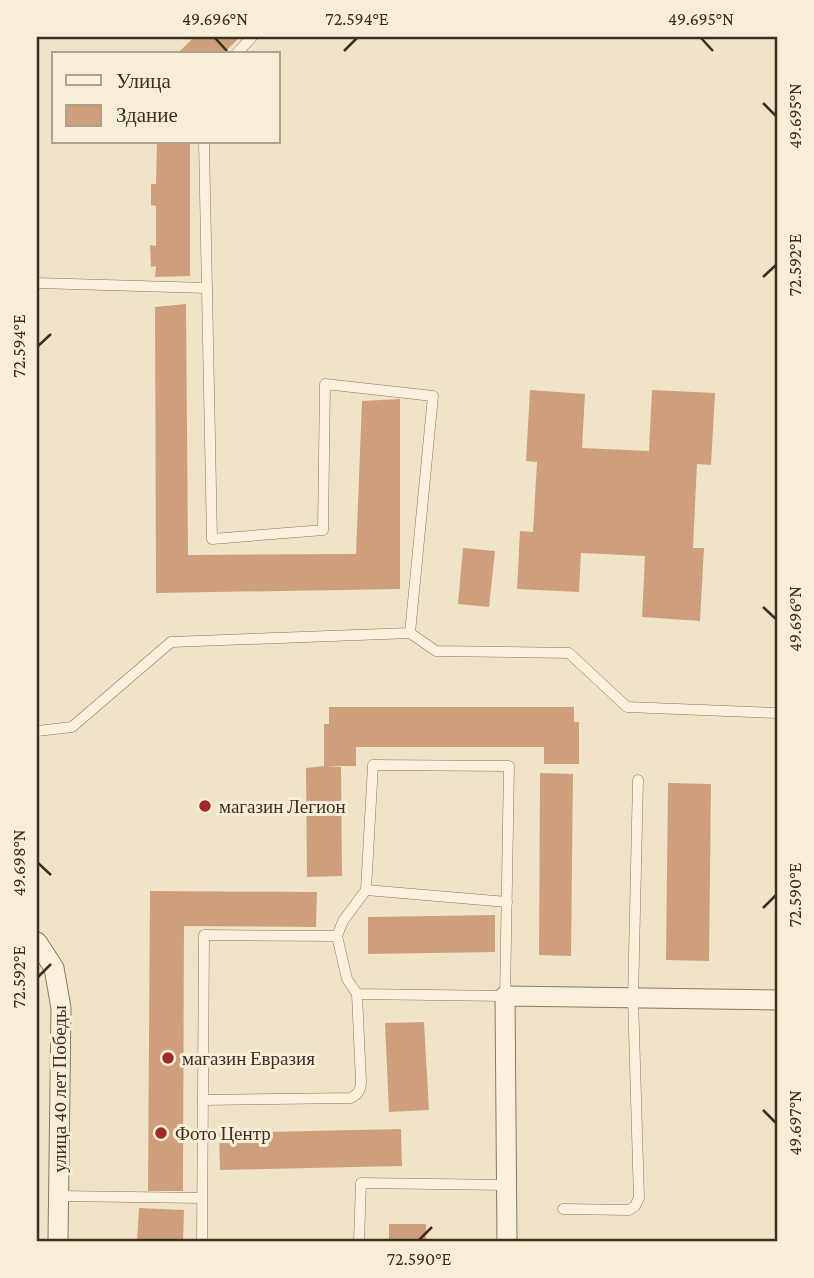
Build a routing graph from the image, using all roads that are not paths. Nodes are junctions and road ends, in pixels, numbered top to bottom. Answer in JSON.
{"nodes":[{"id":1,"x":252,"y":37,"type":"edge"},
{"id":2,"x":238,"y":52,"type":"edge"},
{"id":3,"x":204,"y":144,"type":"edge"},
{"id":4,"x":37,"y":283,"type":"edge"},
{"id":5,"x":207,"y":288,"type":"junction"},
{"id":6,"x":410,"y":633,"type":"junction"},
{"id":7,"x":777,"y":713,"type":"edge"},
{"id":8,"x":37,"y":731,"type":"edge"},
{"id":9,"x":638,"y":780,"type":"dead end"},
{"id":10,"x":366,"y":890,"type":"junction"},
{"id":11,"x":507,"y":902,"type":"junction"},
{"id":12,"x":337,"y":936,"type":"junction"},
{"id":13,"x":37,"y":942,"type":"edge"},
{"id":14,"x":357,"y":994,"type":"junction"},
{"id":15,"x":505,"y":996,"type":"junction"},
{"id":16,"x":633,"y":998,"type":"junction"},
{"id":17,"x":777,"y":1000,"type":"edge"},
{"id":18,"x":203,"y":1100,"type":"junction"},
{"id":19,"x":507,"y":1185,"type":"junction"},
{"id":20,"x":59,"y":1196,"type":"junction"},
{"id":21,"x":202,"y":1198,"type":"junction"},
{"id":22,"x":563,"y":1209,"type":"dead end"},
{"id":23,"x":58,"y":1241,"type":"edge"},
{"id":24,"x":202,"y":1241,"type":"edge"},
{"id":25,"x":359,"y":1241,"type":"edge"},
{"id":26,"x":507,"y":1241,"type":"edge"}],
"edges":[{"from":1,"to":2,"type":"lane"},
{"from":3,"to":5,"type":"lane"},
{"from":4,"to":5,"type":"lane"},
{"from":5,"to":6,"type":"lane"},
{"from":6,"to":7,"type":"lane"},
{"from":6,"to":8,"type":"lane"},
{"from":9,"to":16,"type":"lane"},
{"from":10,"to":11,"type":"lane"},
{"from":10,"to":11,"type":"lane"},
{"from":10,"to":12,"type":"lane"},
{"from":11,"to":15,"type":"lane"},
{"from":12,"to":14,"type":"lane"},
{"from":12,"to":18,"type":"lane"},
{"from":13,"to":20,"type":"street","name":"улица 40 лет Победы"},
{"from":14,"to":15,"type":"lane"},
{"from":14,"to":18,"type":"lane"},
{"from":15,"to":16,"type":"street"},
{"from":15,"to":19,"type":"street"},
{"from":16,"to":17,"type":"street"},
{"from":16,"to":22,"type":"lane"},
{"from":18,"to":21,"type":"lane"},
{"from":19,"to":25,"type":"lane"},
{"from":19,"to":26,"type":"street"},
{"from":20,"to":21,"type":"lane"},
{"from":20,"to":23,"type":"street","name":"улица 40 лет Победы"},
{"from":21,"to":24,"type":"lane"}]}
